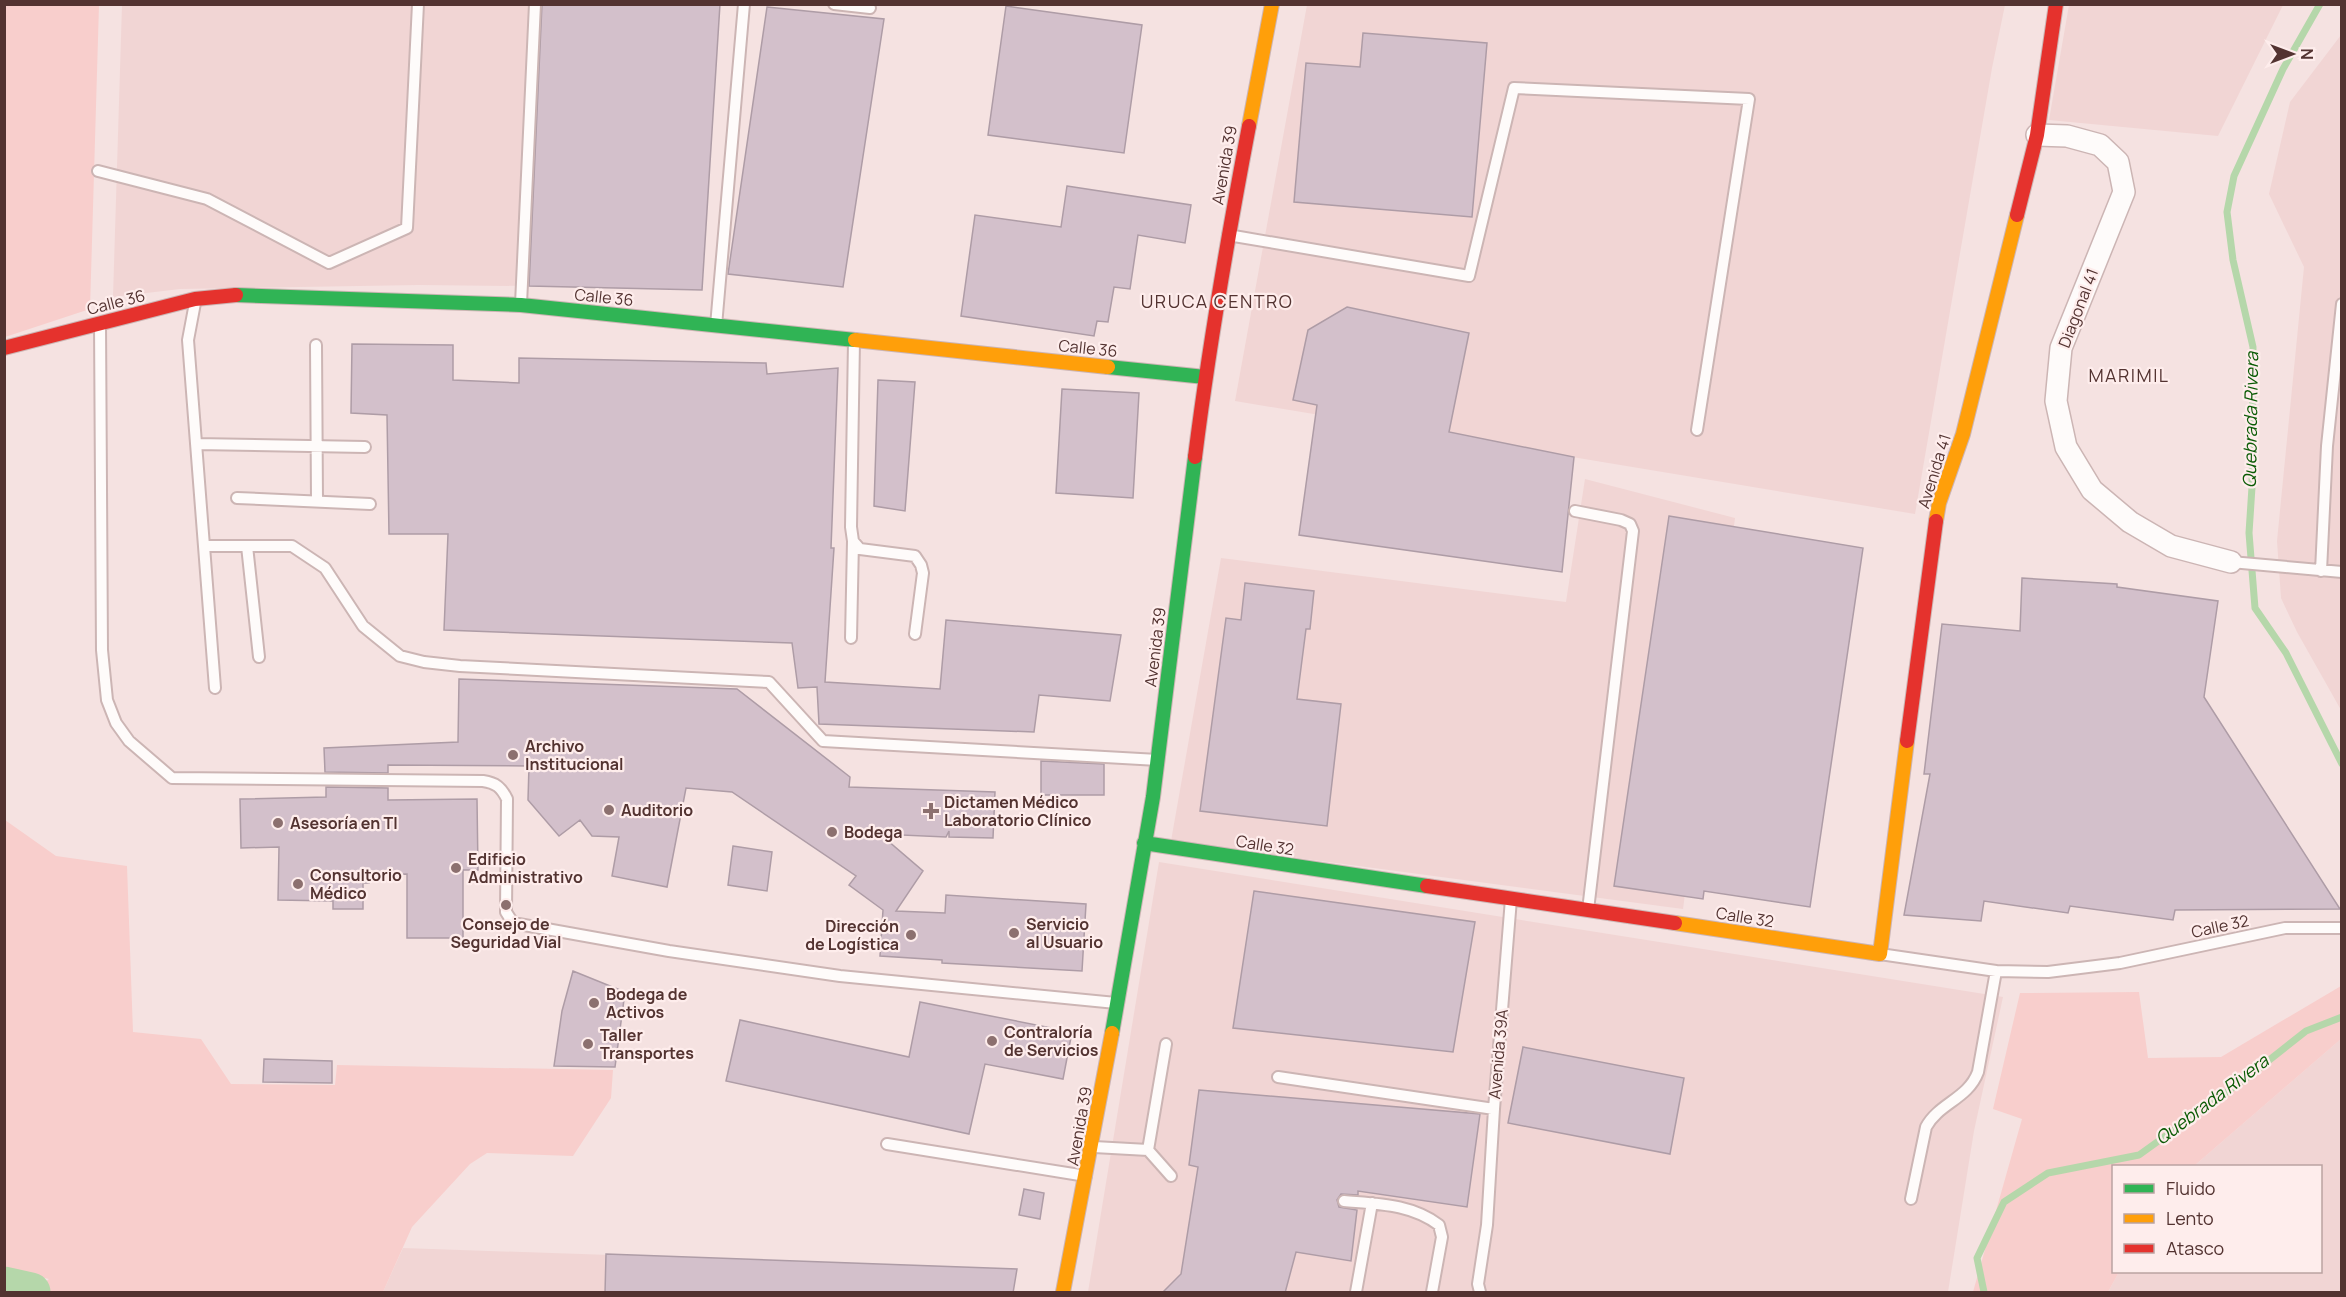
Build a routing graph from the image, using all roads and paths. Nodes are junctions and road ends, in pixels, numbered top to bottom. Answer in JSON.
{"nodes":[{"id":1,"x":418,"y":4,"type":"edge"},
{"id":2,"x":535,"y":4,"type":"edge"},
{"id":3,"x":744,"y":4,"type":"edge"},
{"id":4,"x":834,"y":4,"type":"edge"},
{"id":5,"x":1272,"y":4,"type":"edge"},
{"id":6,"x":2056,"y":4,"type":"edge"},
{"id":7,"x":870,"y":8,"type":"dead end"},
{"id":8,"x":2037,"y":135,"type":"junction"},
{"id":9,"x":98,"y":171,"type":"dead end"},
{"id":10,"x":1227,"y":235,"type":"junction"},
{"id":11,"x":195,"y":299,"type":"junction"},
{"id":12,"x":2342,"y":304,"type":"edge"},
{"id":13,"x":521,"y":305,"type":"junction"},
{"id":14,"x":100,"y":323,"type":"junction"},
{"id":15,"x":716,"y":326,"type":"junction"},
{"id":16,"x":854,"y":341,"type":"junction"},
{"id":17,"x":316,"y":345,"type":"dead end"},
{"id":18,"x":4,"y":348,"type":"edge"},
{"id":19,"x":1204,"y":377,"type":"junction"},
{"id":20,"x":1696,"y":430,"type":"dead end"},
{"id":21,"x":196,"y":444,"type":"junction"},
{"id":22,"x":316,"y":446,"type":"junction"},
{"id":23,"x":365,"y":447,"type":"dead end"},
{"id":24,"x":237,"y":498,"type":"dead end"},
{"id":25,"x":317,"y":501,"type":"junction"},
{"id":26,"x":370,"y":504,"type":"dead end"},
{"id":27,"x":1575,"y":511,"type":"dead end"},
{"id":28,"x":853,"y":541,"type":"junction"},
{"id":29,"x":204,"y":546,"type":"junction"},
{"id":30,"x":247,"y":546,"type":"junction"},
{"id":31,"x":2231,"y":562,"type":"joint"},
{"id":32,"x":2321,"y":571,"type":"junction"},
{"id":33,"x":2342,"y":572,"type":"edge"},
{"id":34,"x":915,"y":634,"type":"dead end"},
{"id":35,"x":851,"y":638,"type":"dead end"},
{"id":36,"x":259,"y":657,"type":"dead end"},
{"id":37,"x":215,"y":688,"type":"dead end"},
{"id":38,"x":1158,"y":760,"type":"junction"},
{"id":39,"x":1144,"y":843,"type":"junction"},
{"id":40,"x":1511,"y":899,"type":"junction"},
{"id":41,"x":1588,"y":910,"type":"junction"},
{"id":42,"x":2342,"y":928,"type":"edge"},
{"id":43,"x":1880,"y":954,"type":"junction"},
{"id":44,"x":1996,"y":971,"type":"junction"},
{"id":45,"x":1117,"y":1003,"type":"junction"},
{"id":46,"x":1166,"y":1044,"type":"dead end"},
{"id":47,"x":1278,"y":1077,"type":"dead end"},
{"id":48,"x":1494,"y":1108,"type":"junction"},
{"id":49,"x":887,"y":1144,"type":"dead end"},
{"id":50,"x":1092,"y":1147,"type":"junction"},
{"id":51,"x":1148,"y":1150,"type":"junction"},
{"id":52,"x":1086,"y":1176,"type":"junction"},
{"id":53,"x":1171,"y":1176,"type":"dead end"},
{"id":54,"x":1911,"y":1199,"type":"dead end"},
{"id":55,"x":1344,"y":1201,"type":"dead end"},
{"id":56,"x":1372,"y":1203,"type":"junction"},
{"id":57,"x":1063,"y":1293,"type":"edge"},
{"id":58,"x":1356,"y":1293,"type":"edge"},
{"id":59,"x":1431,"y":1293,"type":"edge"},
{"id":60,"x":1480,"y":1293,"type":"edge"}],
"edges":[{"from":1,"to":9,"type":"lane"},
{"from":2,"to":13,"type":"lane"},
{"from":3,"to":15,"type":"lane"},
{"from":4,"to":7,"type":"lane"},
{"from":5,"to":10,"type":"street","name":"Avenida 39"},
{"from":6,"to":8,"type":"street","name":"Avenida 41"},
{"from":8,"to":31,"type":"street","name":"Diagonal 41"},
{"from":8,"to":43,"type":"street","name":"Avenida 41"},
{"from":10,"to":19,"type":"street","name":"Avenida 39"},
{"from":10,"to":20,"type":"lane"},
{"from":11,"to":13,"type":"street","name":"Calle 36"},
{"from":11,"to":14,"type":"street","name":"Calle 36"},
{"from":11,"to":21,"type":"lane"},
{"from":12,"to":32,"type":"lane"},
{"from":13,"to":15,"type":"street","name":"Calle 36"},
{"from":14,"to":18,"type":"street","name":"Calle 36"},
{"from":14,"to":45,"type":"lane"},
{"from":15,"to":16,"type":"street","name":"Calle 36"},
{"from":16,"to":19,"type":"street","name":"Calle 36"},
{"from":16,"to":28,"type":"lane"},
{"from":17,"to":22,"type":"lane"},
{"from":19,"to":38,"type":"street","name":"Avenida 39"},
{"from":21,"to":22,"type":"lane"},
{"from":21,"to":29,"type":"lane"},
{"from":22,"to":23,"type":"lane"},
{"from":22,"to":25,"type":"lane"},
{"from":24,"to":25,"type":"lane"},
{"from":25,"to":26,"type":"lane"},
{"from":27,"to":41,"type":"lane"},
{"from":28,"to":34,"type":"lane"},
{"from":28,"to":35,"type":"lane"},
{"from":29,"to":30,"type":"lane"},
{"from":29,"to":37,"type":"lane"},
{"from":30,"to":36,"type":"lane"},
{"from":30,"to":38,"type":"lane"},
{"from":31,"to":32,"type":"lane"},
{"from":32,"to":33,"type":"lane"},
{"from":38,"to":39,"type":"street","name":"Avenida 39"},
{"from":39,"to":40,"type":"street","name":"Calle 32"},
{"from":39,"to":45,"type":"street","name":"Avenida 39"},
{"from":40,"to":41,"type":"street","name":"Calle 32"},
{"from":40,"to":48,"type":"lane","name":"Avenida 39A"},
{"from":41,"to":43,"type":"street","name":"Calle 32"},
{"from":42,"to":44,"type":"lane","name":"Calle 32"},
{"from":43,"to":44,"type":"lane","name":"Calle 32"},
{"from":44,"to":54,"type":"lane"},
{"from":45,"to":50,"type":"street","name":"Avenida 39"},
{"from":46,"to":51,"type":"lane"},
{"from":47,"to":48,"type":"lane"},
{"from":48,"to":60,"type":"lane","name":"Avenida 39A"},
{"from":49,"to":52,"type":"lane"},
{"from":50,"to":51,"type":"lane"},
{"from":50,"to":52,"type":"street","name":"Avenida 39"},
{"from":51,"to":53,"type":"lane"},
{"from":52,"to":57,"type":"street","name":"Avenida 39"},
{"from":55,"to":56,"type":"lane"},
{"from":56,"to":58,"type":"lane"},
{"from":56,"to":59,"type":"lane"}]}
